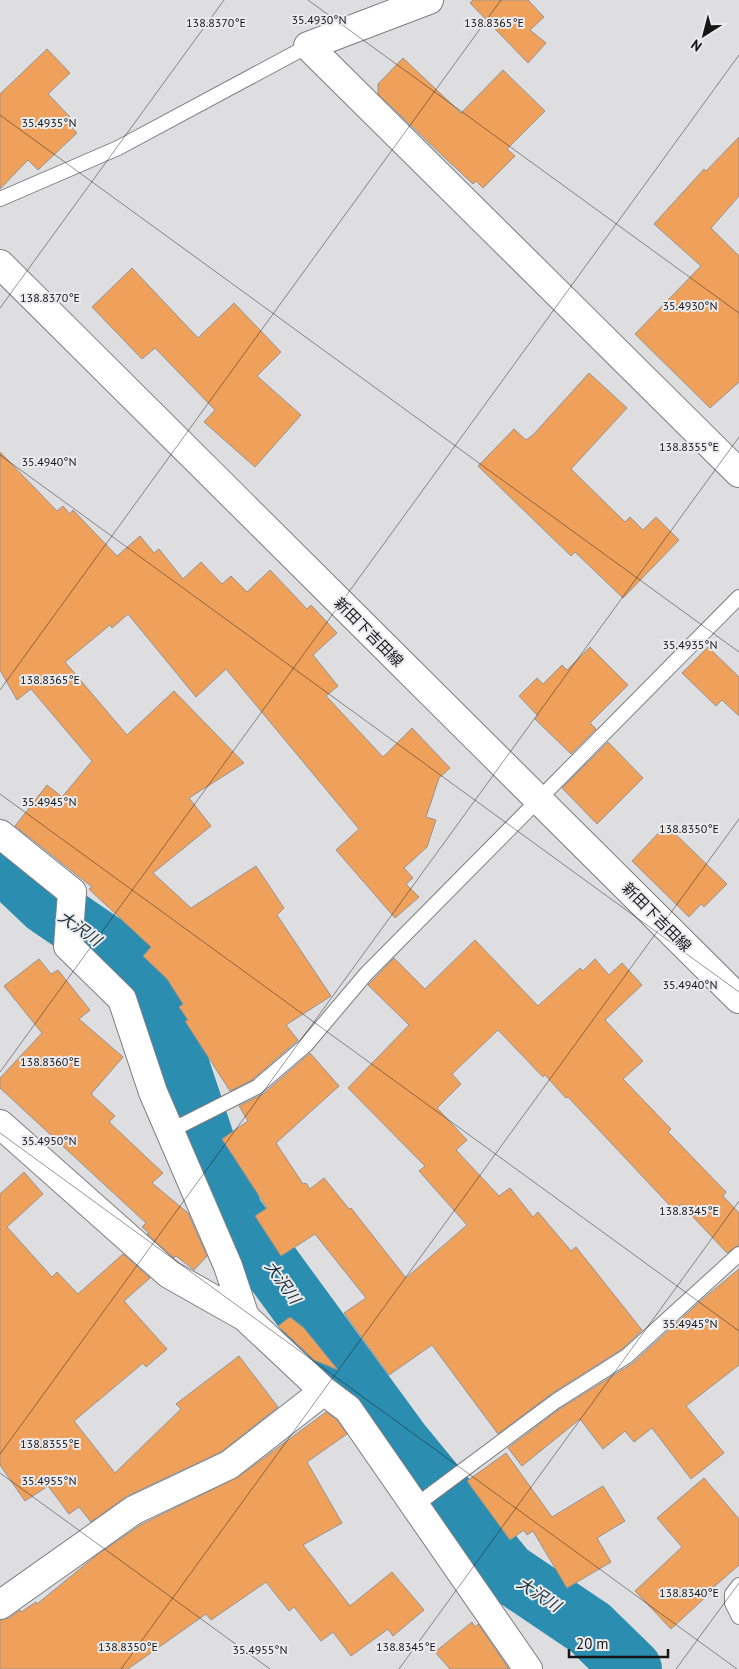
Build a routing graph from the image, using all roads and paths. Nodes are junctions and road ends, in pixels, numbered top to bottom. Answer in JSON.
{"nodes":[{"id":1,"x":429,"y":0,"type":"edge"},
{"id":2,"x":308,"y":46,"type":"junction"},
{"id":3,"x":0,"y":199,"type":"edge"},
{"id":4,"x":0,"y":264,"type":"edge"},
{"id":5,"x":739,"y":473,"type":"edge"},
{"id":6,"x":739,"y":597,"type":"edge"},
{"id":7,"x":537,"y":799,"type":"junction"},
{"id":8,"x":0,"y":834,"type":"edge"},
{"id":9,"x":739,"y":999,"type":"edge"},
{"id":10,"x":0,"y":1124,"type":"edge"},
{"id":11,"x":170,"y":1131,"type":"junction"},
{"id":12,"x":739,"y":1254,"type":"edge"},
{"id":13,"x":245,"y":1317,"type":"junction"},
{"id":14,"x":324,"y":1391,"type":"junction"},
{"id":15,"x":415,"y":1506,"type":"junction"},
{"id":16,"x":739,"y":1585,"type":"edge"},
{"id":17,"x":0,"y":1605,"type":"edge"},
{"id":18,"x":739,"y":1617,"type":"edge"},
{"id":19,"x":528,"y":1669,"type":"edge"}],
"edges":[{"from":1,"to":2,"type":"street"},
{"from":2,"to":3,"type":"lane"},
{"from":2,"to":5,"type":"street"},
{"from":4,"to":7,"type":"street","name":"新田下吉田線"},
{"from":6,"to":7,"type":"lane"},
{"from":7,"to":9,"type":"street","name":"新田下吉田線"},
{"from":7,"to":11,"type":"lane"},
{"from":8,"to":11,"type":"street"},
{"from":10,"to":13,"type":"street"},
{"from":11,"to":13,"type":"street"},
{"from":12,"to":15,"type":"lane"},
{"from":13,"to":14,"type":"street"},
{"from":14,"to":15,"type":"street"},
{"from":14,"to":17,"type":"street"},
{"from":15,"to":19,"type":"street"},
{"from":16,"to":18,"type":"lane"}]}
